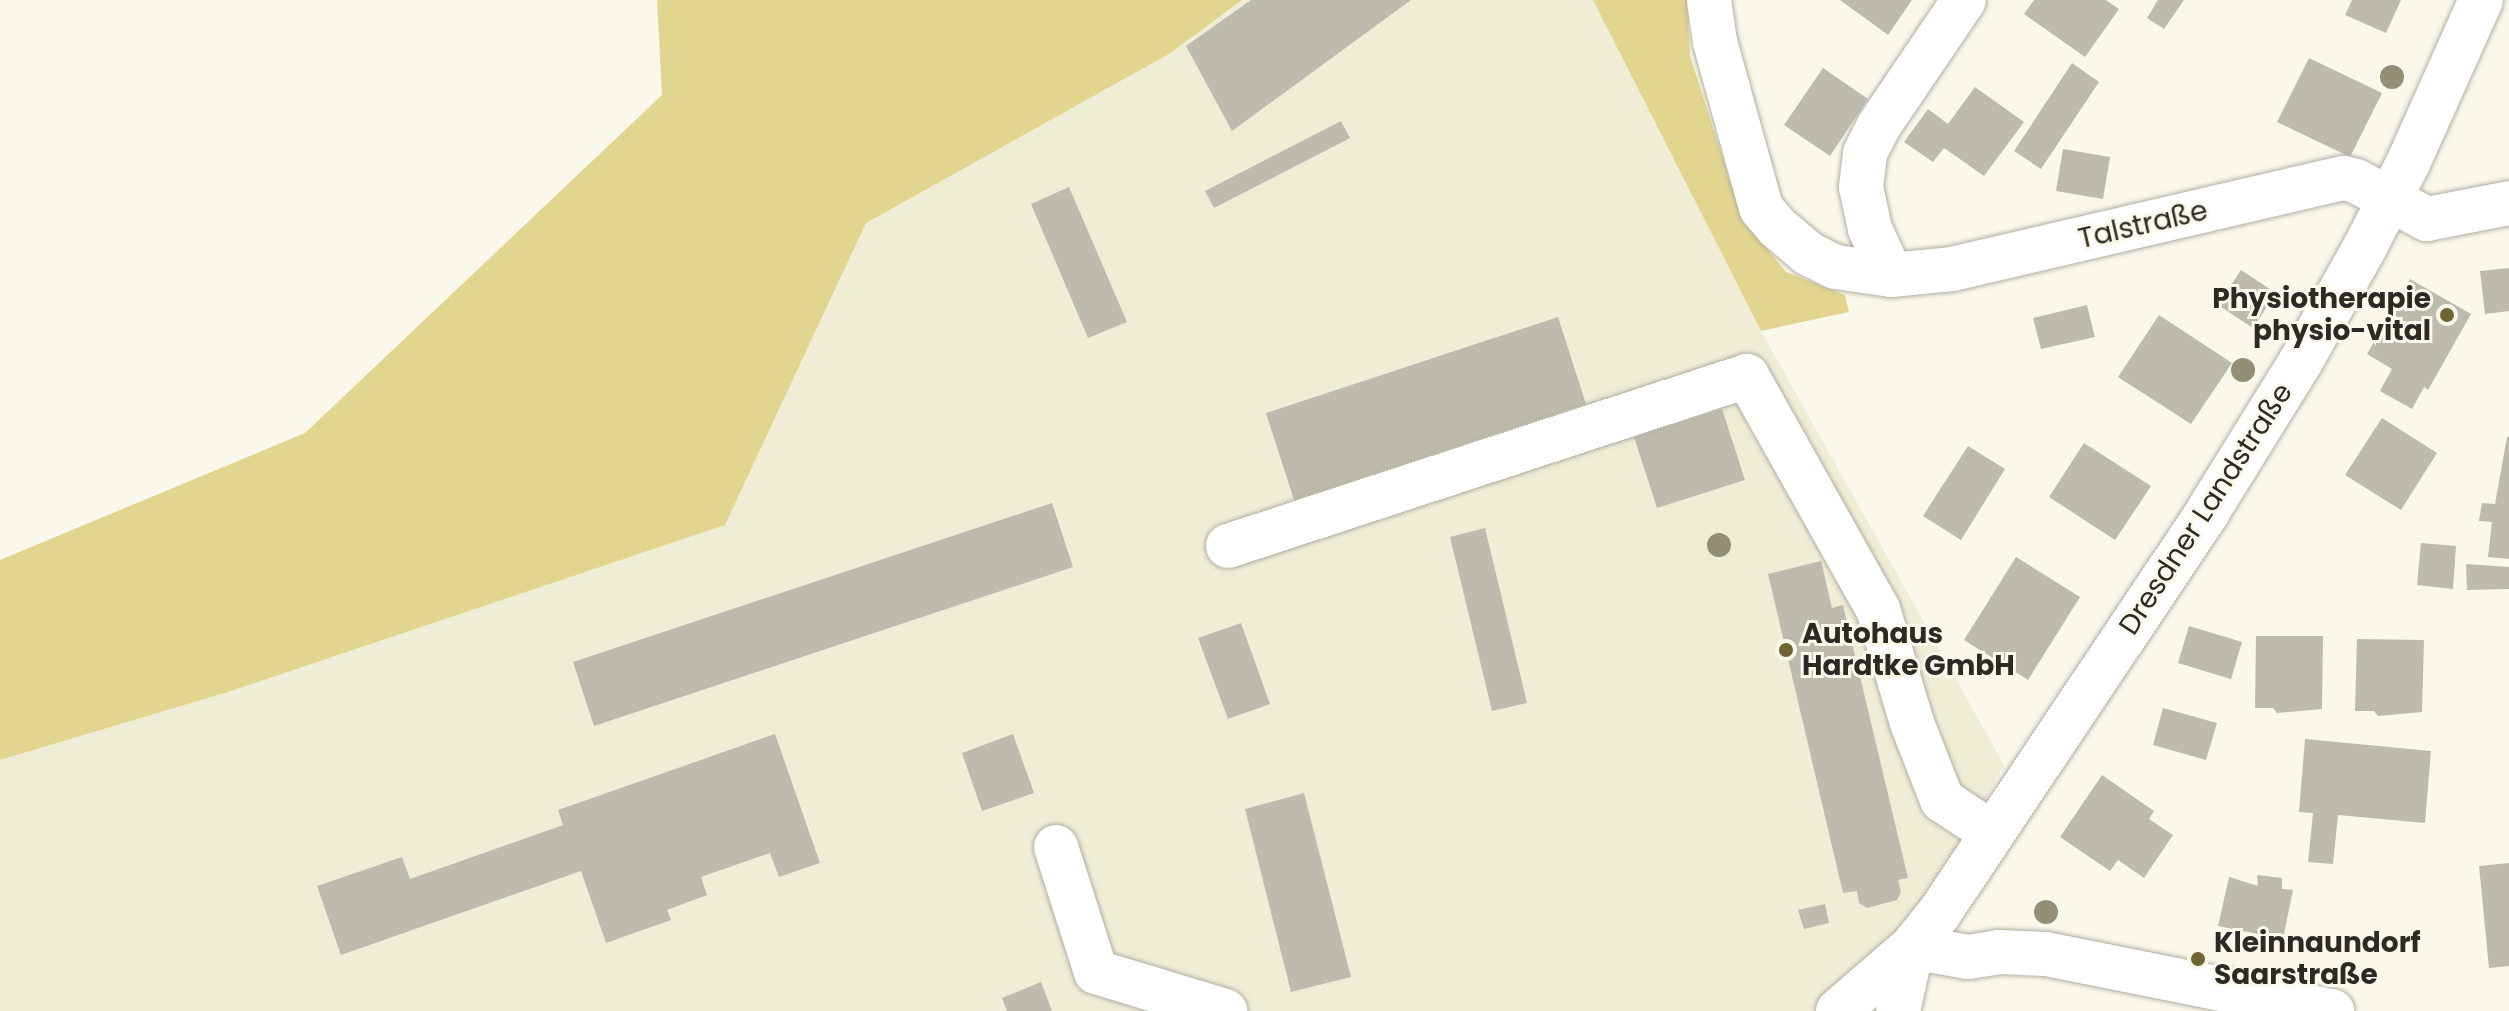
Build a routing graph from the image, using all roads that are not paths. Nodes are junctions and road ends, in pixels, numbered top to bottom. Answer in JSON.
{"nodes":[{"id":1,"x":1709,"y":0,"type":"edge"},
{"id":2,"x":1964,"y":0,"type":"edge"},
{"id":3,"x":2481,"y":0,"type":"edge"},
{"id":4,"x":2509,"y":203,"type":"edge"},
{"id":5,"x":2408,"y":210,"type":"junction"},
{"id":6,"x":1891,"y":275,"type":"junction"},
{"id":7,"x":1228,"y":546,"type":"dead end"},
{"id":8,"x":1992,"y":833,"type":"junction"},
{"id":9,"x":1056,"y":847,"type":"dead end"},
{"id":10,"x":1912,"y":947,"type":"junction"},
{"id":11,"x":1225,"y":1011,"type":"edge"},
{"id":12,"x":1838,"y":1011,"type":"edge"},
{"id":13,"x":1898,"y":1011,"type":"edge"},
{"id":14,"x":2332,"y":1011,"type":"edge"}],
"edges":[{"from":1,"to":6,"type":"street","name":"Talstraße"},
{"from":2,"to":6,"type":"street"},
{"from":3,"to":5,"type":"street","name":"Dresdner Landstraße"},
{"from":4,"to":5,"type":"street"},
{"from":5,"to":6,"type":"street","name":"Talstraße"},
{"from":5,"to":8,"type":"street","name":"Dresdner Landstraße"},
{"from":7,"to":8,"type":"street"},
{"from":8,"to":10,"type":"street","name":"Dresdner Landstraße"},
{"from":9,"to":11,"type":"street"},
{"from":10,"to":12,"type":"street","name":"Dresdner Landstraße"},
{"from":10,"to":13,"type":"street"},
{"from":10,"to":14,"type":"street"}]}
